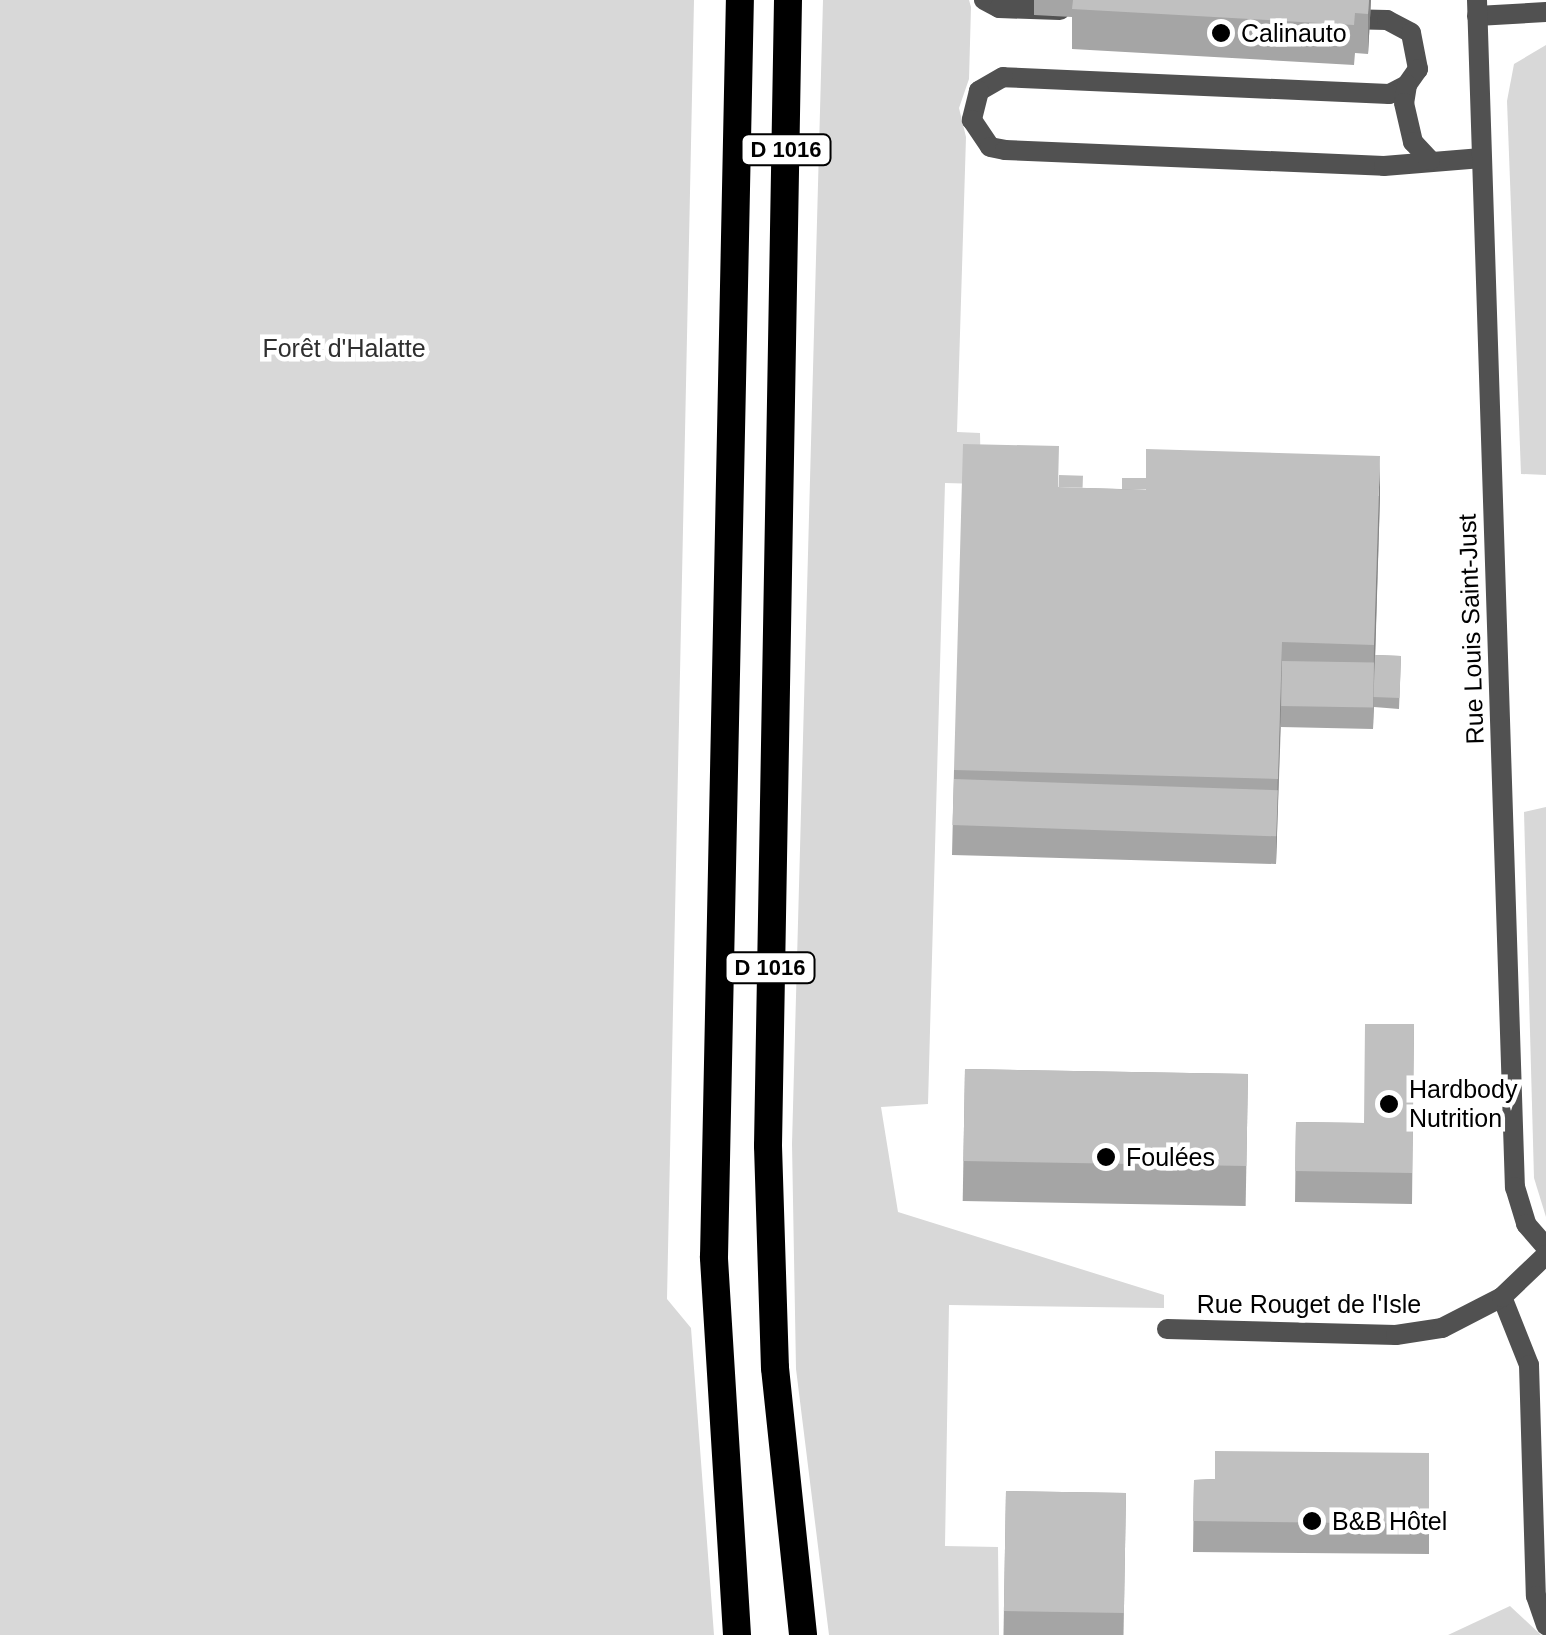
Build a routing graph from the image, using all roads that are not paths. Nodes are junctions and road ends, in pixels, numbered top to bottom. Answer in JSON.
{"nodes":[{"id":1,"x":740,"y":0,"type":"edge"},
{"id":2,"x":788,"y":0,"type":"edge"},
{"id":3,"x":984,"y":0,"type":"edge"},
{"id":4,"x":1477,"y":8,"type":"edge"},
{"id":5,"x":1077,"y":10,"type":"edge"},
{"id":6,"x":1546,"y":12,"type":"edge"},
{"id":7,"x":1329,"y":18,"type":"edge"},
{"id":8,"x":1407,"y":84,"type":"junction"},
{"id":9,"x":1482,"y":158,"type":"junction"},
{"id":10,"x":1430,"y":160,"type":"junction"},
{"id":11,"x":1546,"y":1251,"type":"edge"},
{"id":12,"x":1502,"y":1297,"type":"junction"},
{"id":13,"x":1167,"y":1328,"type":"dead end"},
{"id":14,"x":1546,"y":1625,"type":"edge"},
{"id":15,"x":737,"y":1635,"type":"edge"},
{"id":16,"x":803,"y":1635,"type":"edge"}],
"edges":[{"from":1,"to":15,"type":"highway","number":"D 1016"},
{"from":2,"to":16,"type":"highway","number":"D 1016"},
{"from":3,"to":5,"type":"street"},
{"from":4,"to":6,"type":"street"},
{"from":4,"to":9,"type":"street","name":"Rue Louis Saint-Just"},
{"from":7,"to":8,"type":"street"},
{"from":8,"to":10,"type":"street"},
{"from":8,"to":10,"type":"street"},
{"from":9,"to":10,"type":"street"},
{"from":9,"to":11,"type":"street","name":"Rue Louis Saint-Just"},
{"from":11,"to":12,"type":"street","name":"Rue Rouget de l'Isle"},
{"from":12,"to":13,"type":"street","name":"Rue Rouget de l'Isle"},
{"from":12,"to":14,"type":"street"}]}
